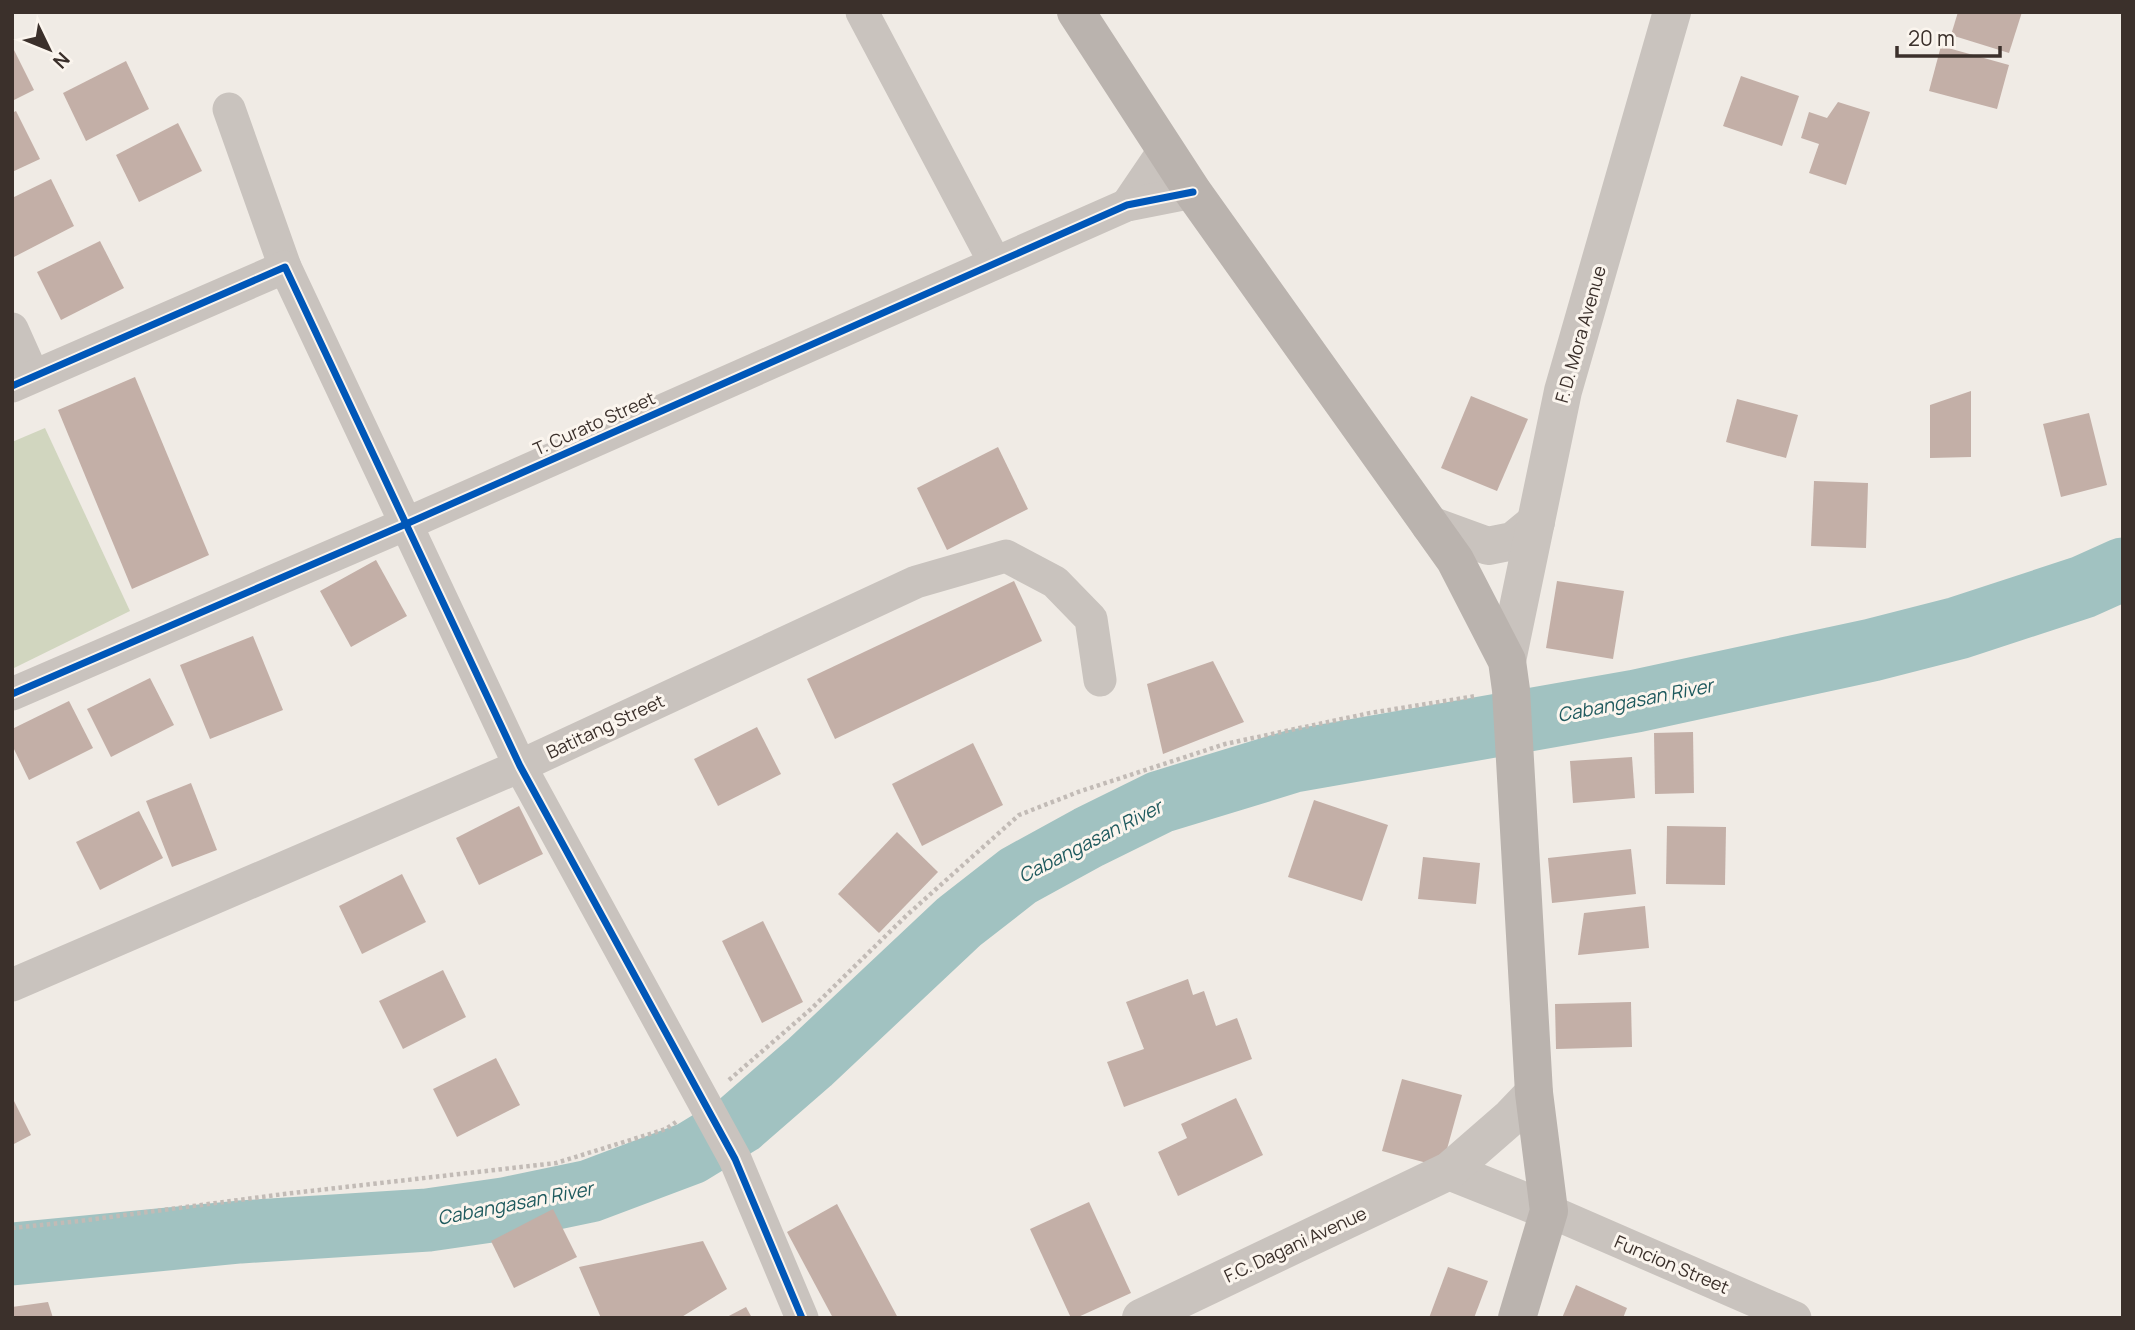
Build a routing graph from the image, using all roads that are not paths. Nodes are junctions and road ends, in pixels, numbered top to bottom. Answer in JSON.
{"nodes":[{"id":1,"x":862,"y":12,"type":"edge"},
{"id":2,"x":1076,"y":12,"type":"edge"},
{"id":3,"x":1672,"y":12,"type":"edge"},
{"id":4,"x":229,"y":109,"type":"dead end"},
{"id":5,"x":1165,"y":149,"type":"junction"},
{"id":6,"x":1193,"y":192,"type":"junction"},
{"id":7,"x":1127,"y":205,"type":"junction"},
{"id":8,"x":995,"y":263,"type":"junction"},
{"id":9,"x":285,"y":267,"type":"junction"},
{"id":10,"x":12,"y":329,"type":"edge"},
{"id":11,"x":23,"y":381,"type":"edge"},
{"id":12,"x":1535,"y":522,"type":"junction"},
{"id":13,"x":406,"y":524,"type":"junction"},
{"id":14,"x":1430,"y":525,"type":"junction"},
{"id":15,"x":1100,"y":680,"type":"dead end"},
{"id":16,"x":12,"y":694,"type":"edge"},
{"id":17,"x":1510,"y":695,"type":"junction"},
{"id":18,"x":520,"y":766,"type":"junction"},
{"id":19,"x":12,"y":985,"type":"edge"},
{"id":20,"x":1534,"y":1093,"type":"junction"},
{"id":21,"x":1449,"y":1171,"type":"junction"},
{"id":22,"x":1549,"y":1211,"type":"junction"},
{"id":23,"x":802,"y":1318,"type":"edge"},
{"id":24,"x":1140,"y":1318,"type":"edge"},
{"id":25,"x":1517,"y":1318,"type":"edge"},
{"id":26,"x":1795,"y":1318,"type":"edge"}],
"edges":[{"from":1,"to":8,"type":"street"},
{"from":2,"to":5,"type":"main road"},
{"from":3,"to":12,"type":"street","name":"F. D. Mora Avenue"},
{"from":4,"to":9,"type":"street"},
{"from":5,"to":6,"type":"main road"},
{"from":5,"to":7,"type":"street"},
{"from":6,"to":7,"type":"street","name":"T. Curato Street"},
{"from":6,"to":14,"type":"main road"},
{"from":7,"to":8,"type":"street","name":"T. Curato Street"},
{"from":8,"to":13,"type":"street","name":"T. Curato Street"},
{"from":9,"to":11,"type":"street"},
{"from":9,"to":13,"type":"street"},
{"from":10,"to":11,"type":"street"},
{"from":12,"to":14,"type":"street"},
{"from":12,"to":17,"type":"street","name":"F. D. Mora Avenue"},
{"from":13,"to":16,"type":"street","name":"T. Curato Street"},
{"from":13,"to":18,"type":"street"},
{"from":14,"to":17,"type":"main road"},
{"from":15,"to":18,"type":"street","name":"Batitang Street"},
{"from":17,"to":20,"type":"main road"},
{"from":18,"to":19,"type":"street","name":"Batitang Street"},
{"from":18,"to":23,"type":"street"},
{"from":20,"to":21,"type":"street","name":"F.C. Dagani Avenue"},
{"from":20,"to":22,"type":"main road"},
{"from":21,"to":22,"type":"street"},
{"from":21,"to":24,"type":"street","name":"F.C. Dagani Avenue"},
{"from":22,"to":25,"type":"main road"},
{"from":22,"to":26,"type":"street","name":"Funcion Street"}]}
